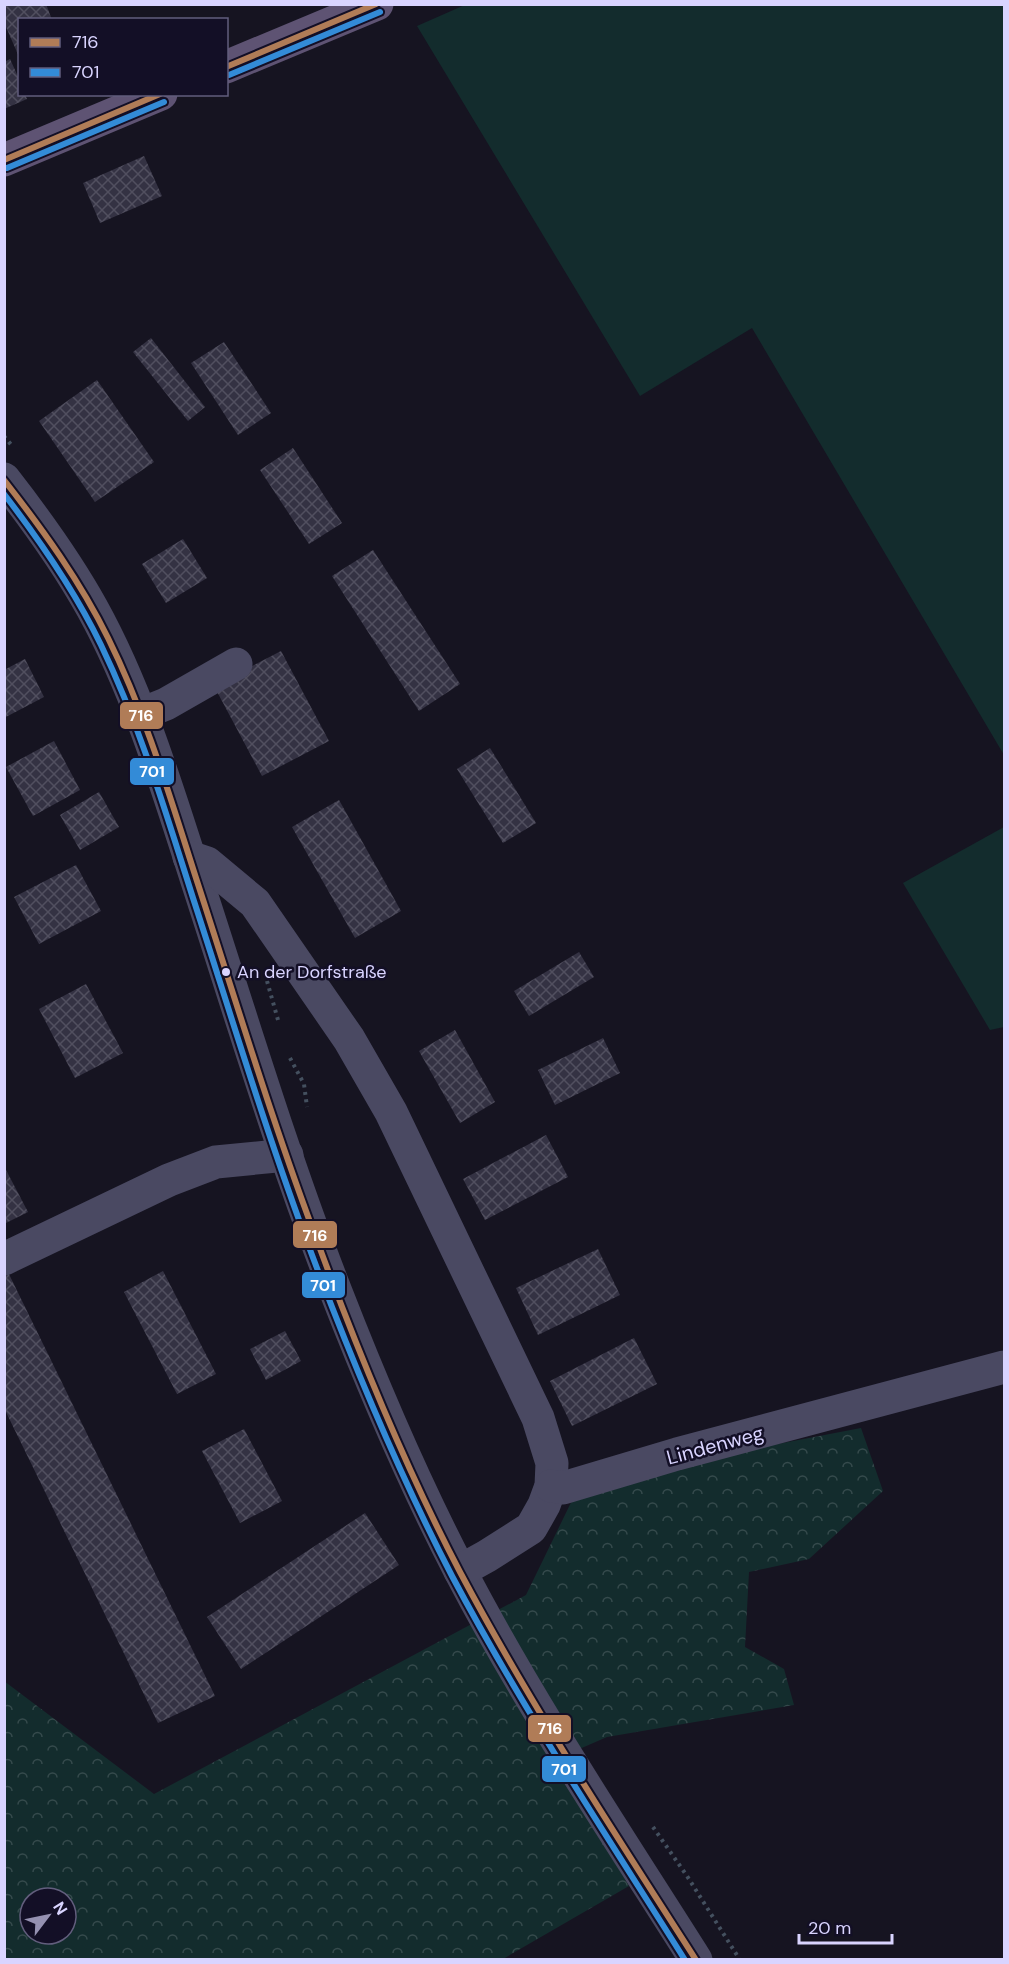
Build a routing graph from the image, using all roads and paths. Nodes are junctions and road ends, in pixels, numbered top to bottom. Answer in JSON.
{"nodes":[{"id":1,"x":376,"y":4,"type":"edge"},
{"id":2,"x":228,"y":66,"type":"edge"},
{"id":3,"x":156,"y":96,"type":"edge"},
{"id":4,"x":4,"y":160,"type":"edge"},
{"id":5,"x":4,"y":479,"type":"edge"},
{"id":6,"x":236,"y":664,"type":"dead end"},
{"id":7,"x":141,"y":714,"type":"junction"},
{"id":8,"x":189,"y":856,"type":"junction"},
{"id":9,"x":266,"y":978,"type":"dead end"},
{"id":10,"x":279,"y":1022,"type":"dead end"},
{"id":11,"x":289,"y":1055,"type":"dead end"},
{"id":12,"x":308,"y":1118,"type":"dead end"},
{"id":13,"x":287,"y":1155,"type":"junction"},
{"id":14,"x":4,"y":1259,"type":"edge"},
{"id":15,"x":1005,"y":1367,"type":"edge"},
{"id":16,"x":551,"y":1486,"type":"junction"},
{"id":17,"x":460,"y":1571,"type":"junction"},
{"id":18,"x":687,"y":1876,"type":"dead end"},
{"id":19,"x":696,"y":1959,"type":"edge"},
{"id":20,"x":740,"y":1959,"type":"edge"}],
"edges":[{"from":1,"to":2,"type":"main road"},
{"from":3,"to":4,"type":"main road"},
{"from":5,"to":7,"type":"street"},
{"from":6,"to":7,"type":"street"},
{"from":7,"to":8,"type":"street"},
{"from":8,"to":13,"type":"street"},
{"from":8,"to":16,"type":"street"},
{"from":9,"to":10,"type":"path"},
{"from":11,"to":12,"type":"path"},
{"from":13,"to":14,"type":"street"},
{"from":13,"to":17,"type":"street"},
{"from":15,"to":16,"type":"street","name":"Lindenweg"},
{"from":16,"to":17,"type":"street"},
{"from":17,"to":19,"type":"street"},
{"from":18,"to":20,"type":"path"}]}
